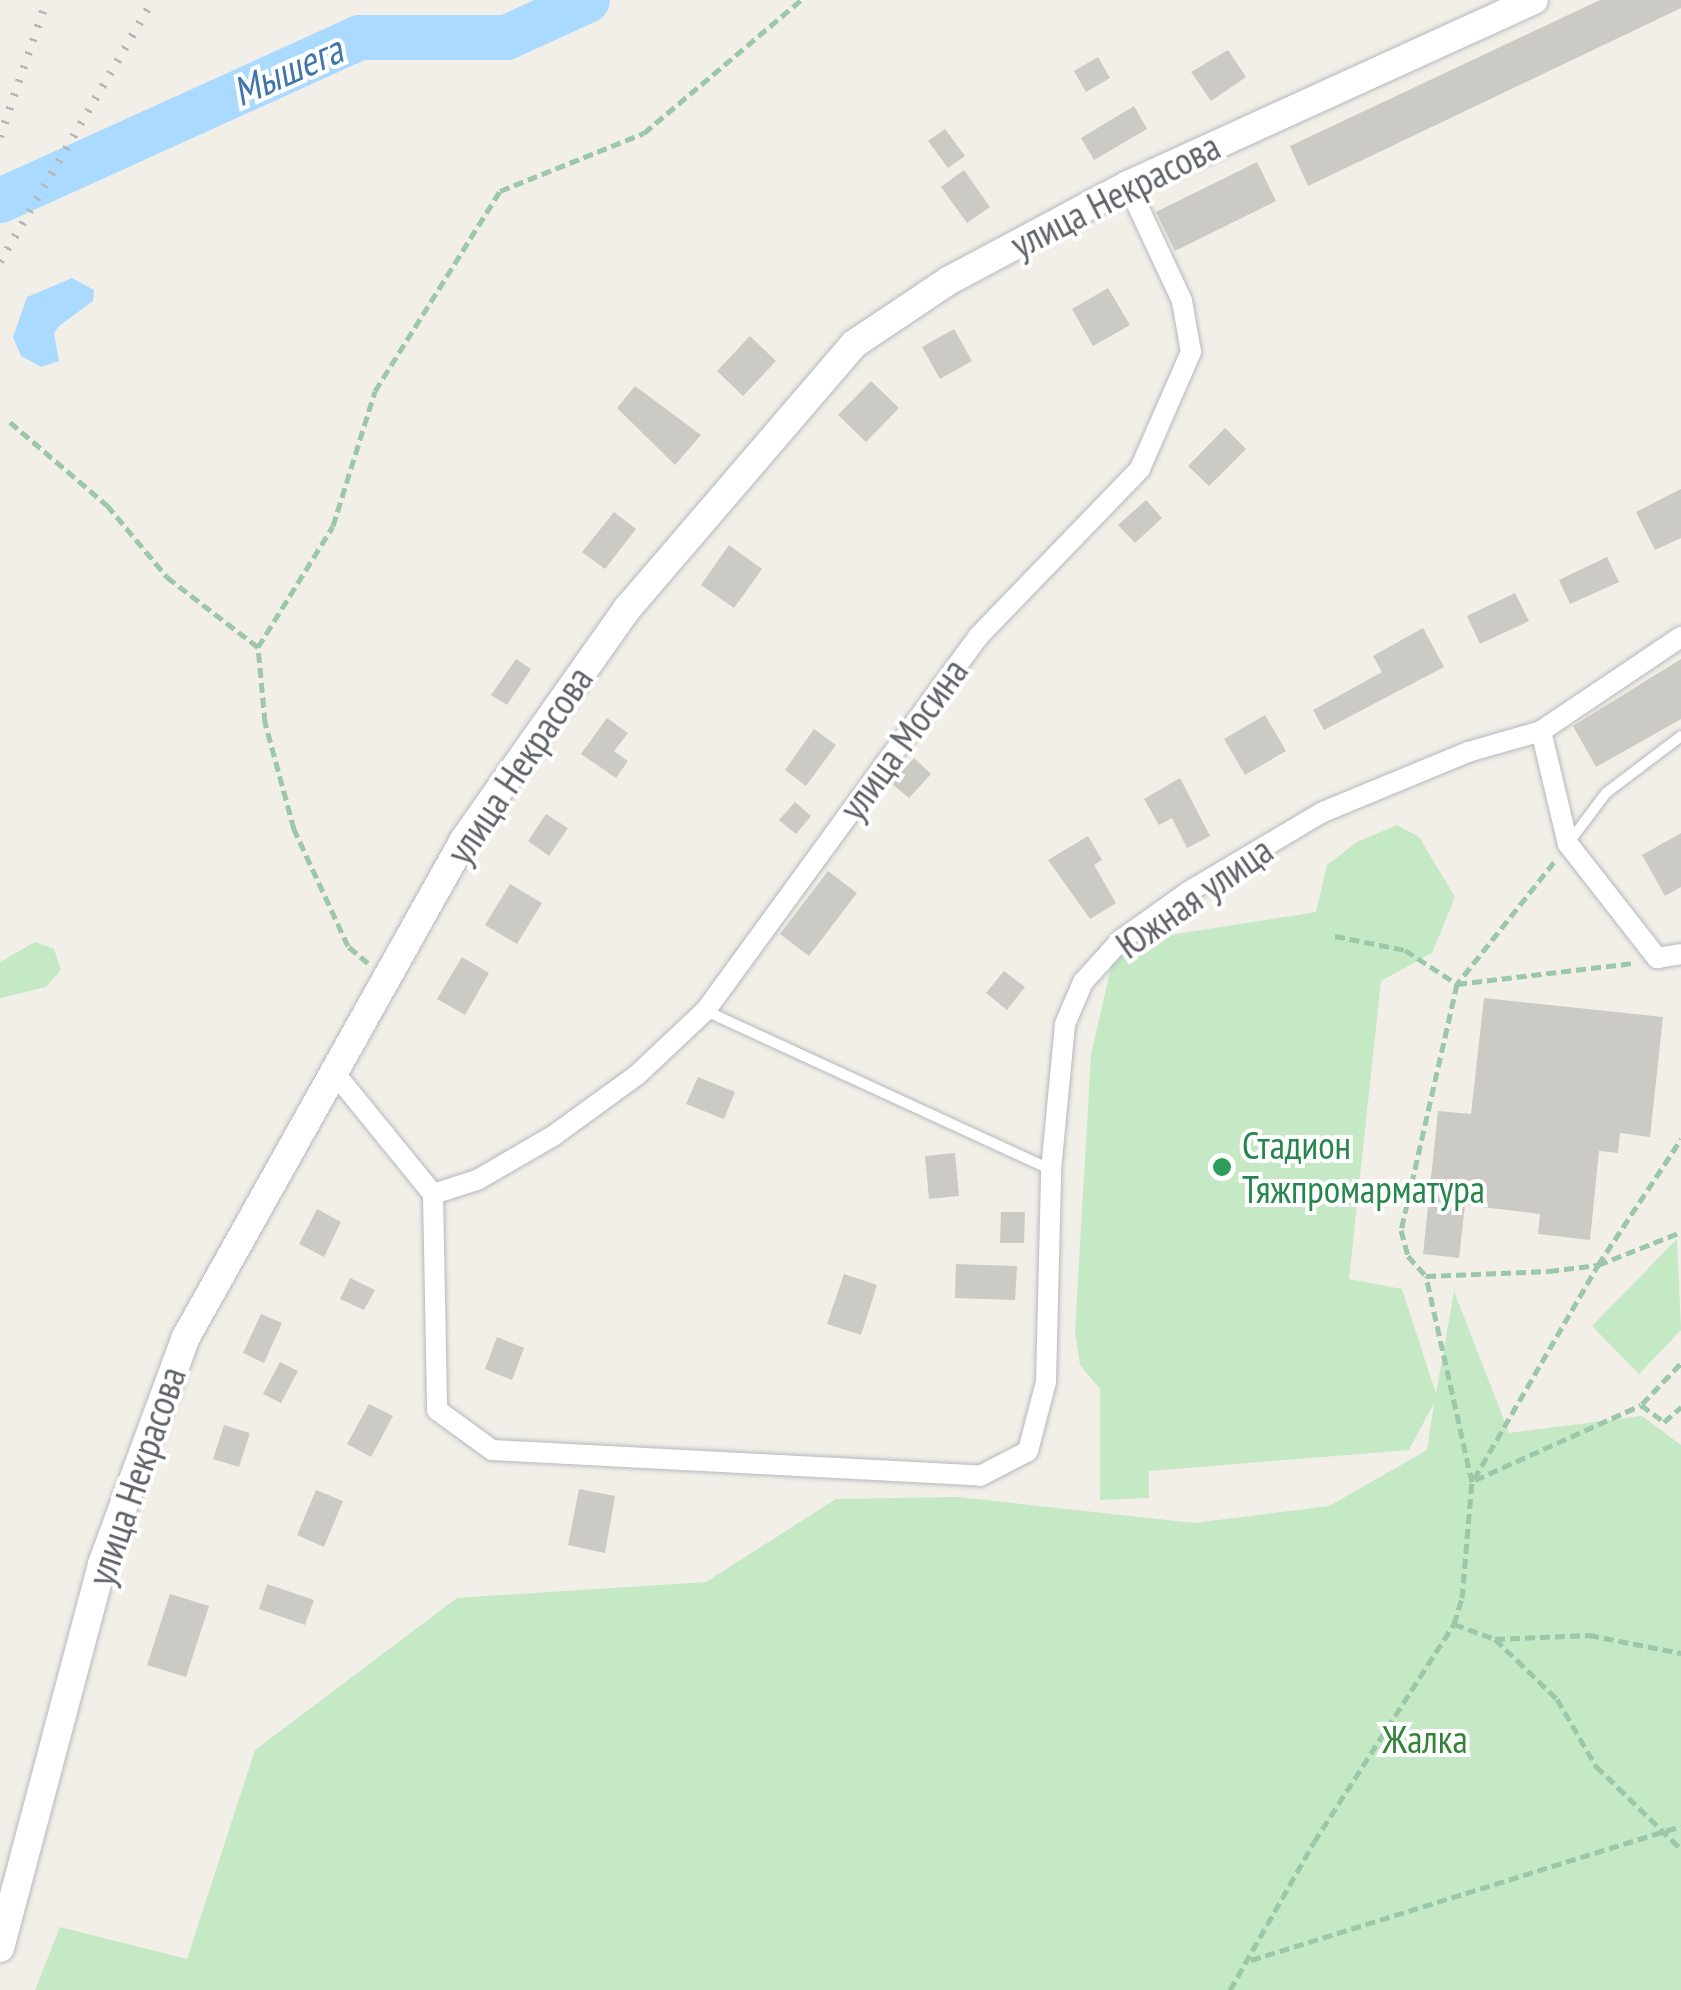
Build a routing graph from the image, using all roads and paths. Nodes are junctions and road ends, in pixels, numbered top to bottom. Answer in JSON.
{"nodes":[{"id":1,"x":801,"y":0,"type":"edge"},
{"id":2,"x":1534,"y":0,"type":"edge"},
{"id":3,"x":1128,"y":184,"type":"junction"},
{"id":4,"x":10,"y":422,"type":"dead end"},
{"id":5,"x":1681,"y":637,"type":"edge"},
{"id":6,"x":258,"y":647,"type":"junction"},
{"id":7,"x":1541,"y":730,"type":"junction"},
{"id":8,"x":1681,"y":736,"type":"edge"},
{"id":9,"x":1568,"y":844,"type":"junction"},
{"id":10,"x":1335,"y":936,"type":"dead end"},
{"id":11,"x":1681,"y":954,"type":"edge"},
{"id":12,"x":1656,"y":958,"type":"junction"},
{"id":13,"x":386,"y":978,"type":"junction"},
{"id":14,"x":1457,"y":984,"type":"junction"},
{"id":15,"x":705,"y":1010,"type":"junction"},
{"id":16,"x":333,"y":1072,"type":"junction"},
{"id":17,"x":1681,"y":1139,"type":"edge"},
{"id":18,"x":1051,"y":1170,"type":"junction"},
{"id":19,"x":432,"y":1194,"type":"junction"},
{"id":20,"x":1681,"y":1232,"type":"edge"},
{"id":21,"x":1598,"y":1265,"type":"junction"},
{"id":22,"x":1426,"y":1276,"type":"junction"},
{"id":23,"x":1681,"y":1363,"type":"edge"},
{"id":24,"x":1641,"y":1405,"type":"junction"},
{"id":25,"x":1681,"y":1406,"type":"edge"},
{"id":26,"x":1472,"y":1482,"type":"junction"},
{"id":27,"x":1454,"y":1624,"type":"junction"},
{"id":28,"x":1495,"y":1639,"type":"junction"},
{"id":29,"x":1681,"y":1653,"type":"edge"},
{"id":30,"x":1681,"y":1826,"type":"edge"},
{"id":31,"x":1661,"y":1830,"type":"junction"},
{"id":32,"x":1681,"y":1849,"type":"edge"},
{"id":33,"x":0,"y":1948,"type":"edge"},
{"id":34,"x":1251,"y":1960,"type":"junction"},
{"id":35,"x":1230,"y":1990,"type":"edge"}],
"edges":[{"from":1,"to":6,"type":"path"},
{"from":2,"to":3,"type":"main road","name":"улица Некрасова"},
{"from":3,"to":13,"type":"main road","name":"улица Некрасова"},
{"from":3,"to":15,"type":"street","name":"улица Мосина"},
{"from":4,"to":6,"type":"path"},
{"from":5,"to":7,"type":"street","name":"Южная улица"},
{"from":6,"to":13,"type":"path"},
{"from":7,"to":9,"type":"street"},
{"from":7,"to":18,"type":"street","name":"Южная улица"},
{"from":8,"to":9,"type":"lane"},
{"from":9,"to":12,"type":"street"},
{"from":9,"to":14,"type":"path"},
{"from":10,"to":14,"type":"path"},
{"from":11,"to":12,"type":"street"},
{"from":12,"to":14,"type":"path"},
{"from":13,"to":16,"type":"main road","name":"улица Некрасова"},
{"from":14,"to":22,"type":"path"},
{"from":15,"to":18,"type":"lane"},
{"from":15,"to":19,"type":"street","name":"улица Мосина"},
{"from":16,"to":19,"type":"street"},
{"from":16,"to":33,"type":"main road","name":"улица Некрасова"},
{"from":17,"to":21,"type":"path"},
{"from":18,"to":19,"type":"street","name":"Южная улица"},
{"from":20,"to":21,"type":"path"},
{"from":21,"to":22,"type":"path"},
{"from":21,"to":26,"type":"path"},
{"from":22,"to":26,"type":"path"},
{"from":23,"to":24,"type":"path"},
{"from":24,"to":25,"type":"path"},
{"from":24,"to":26,"type":"path"},
{"from":26,"to":27,"type":"path"},
{"from":27,"to":28,"type":"path"},
{"from":27,"to":34,"type":"path"},
{"from":28,"to":29,"type":"path"},
{"from":28,"to":31,"type":"path"},
{"from":30,"to":31,"type":"path"},
{"from":31,"to":32,"type":"path"},
{"from":31,"to":34,"type":"path"},
{"from":34,"to":35,"type":"path"}]}
